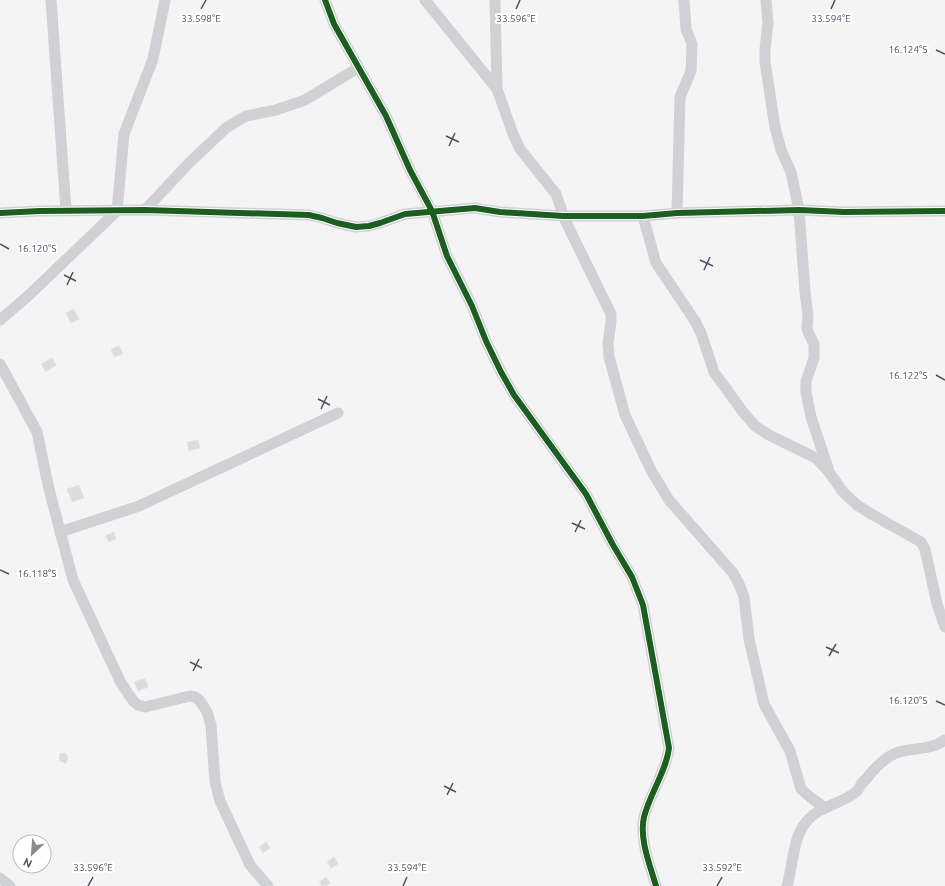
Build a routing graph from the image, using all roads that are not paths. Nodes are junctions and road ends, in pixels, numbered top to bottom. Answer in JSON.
{"nodes":[{"id":1,"x":50,"y":0,"type":"edge"},
{"id":2,"x":165,"y":0,"type":"edge"},
{"id":3,"x":325,"y":0,"type":"edge"},
{"id":4,"x":426,"y":0,"type":"edge"},
{"id":5,"x":495,"y":0,"type":"edge"},
{"id":6,"x":684,"y":0,"type":"edge"},
{"id":7,"x":766,"y":0,"type":"edge"},
{"id":8,"x":358,"y":68,"type":"junction"},
{"id":9,"x":497,"y":89,"type":"junction"},
{"id":10,"x":66,"y":210,"type":"junction"},
{"id":11,"x":145,"y":210,"type":"junction"},
{"id":12,"x":799,"y":210,"type":"junction"},
{"id":13,"x":117,"y":211,"type":"junction"},
{"id":14,"x":432,"y":211,"type":"junction"},
{"id":15,"x":945,"y":211,"type":"edge"},
{"id":16,"x":0,"y":213,"type":"edge"},
{"id":17,"x":677,"y":213,"type":"junction"},
{"id":18,"x":563,"y":216,"type":"junction"},
{"id":19,"x":642,"y":216,"type":"junction"},
{"id":20,"x":0,"y":320,"type":"edge"},
{"id":21,"x":0,"y":364,"type":"edge"},
{"id":22,"x":338,"y":413,"type":"dead end"},
{"id":23,"x":829,"y":472,"type":"junction"},
{"id":24,"x":60,"y":532,"type":"junction"},
{"id":25,"x":945,"y":627,"type":"edge"},
{"id":26,"x":945,"y":740,"type":"edge"},
{"id":27,"x":825,"y":808,"type":"junction"},
{"id":28,"x":0,"y":878,"type":"edge"},
{"id":29,"x":10,"y":886,"type":"edge"},
{"id":30,"x":268,"y":886,"type":"edge"},
{"id":31,"x":656,"y":886,"type":"edge"},
{"id":32,"x":787,"y":886,"type":"edge"}],
"edges":[{"from":1,"to":10,"type":"street"},
{"from":2,"to":13,"type":"street"},
{"from":3,"to":8,"type":"street"},
{"from":4,"to":9,"type":"street"},
{"from":5,"to":9,"type":"street"},
{"from":6,"to":17,"type":"street"},
{"from":7,"to":12,"type":"street"},
{"from":8,"to":11,"type":"street"},
{"from":8,"to":14,"type":"street"},
{"from":9,"to":18,"type":"street"},
{"from":10,"to":13,"type":"street"},
{"from":10,"to":16,"type":"street"},
{"from":11,"to":13,"type":"street"},
{"from":11,"to":14,"type":"street"},
{"from":12,"to":15,"type":"street"},
{"from":12,"to":17,"type":"street"},
{"from":12,"to":23,"type":"street"},
{"from":13,"to":20,"type":"street"},
{"from":14,"to":18,"type":"street"},
{"from":14,"to":31,"type":"street"},
{"from":17,"to":19,"type":"street"},
{"from":18,"to":19,"type":"street"},
{"from":18,"to":27,"type":"street"},
{"from":19,"to":23,"type":"street"},
{"from":21,"to":24,"type":"street"},
{"from":22,"to":24,"type":"street"},
{"from":23,"to":25,"type":"street"},
{"from":24,"to":30,"type":"street"},
{"from":26,"to":27,"type":"street"},
{"from":27,"to":32,"type":"street"},
{"from":28,"to":29,"type":"street"}]}
